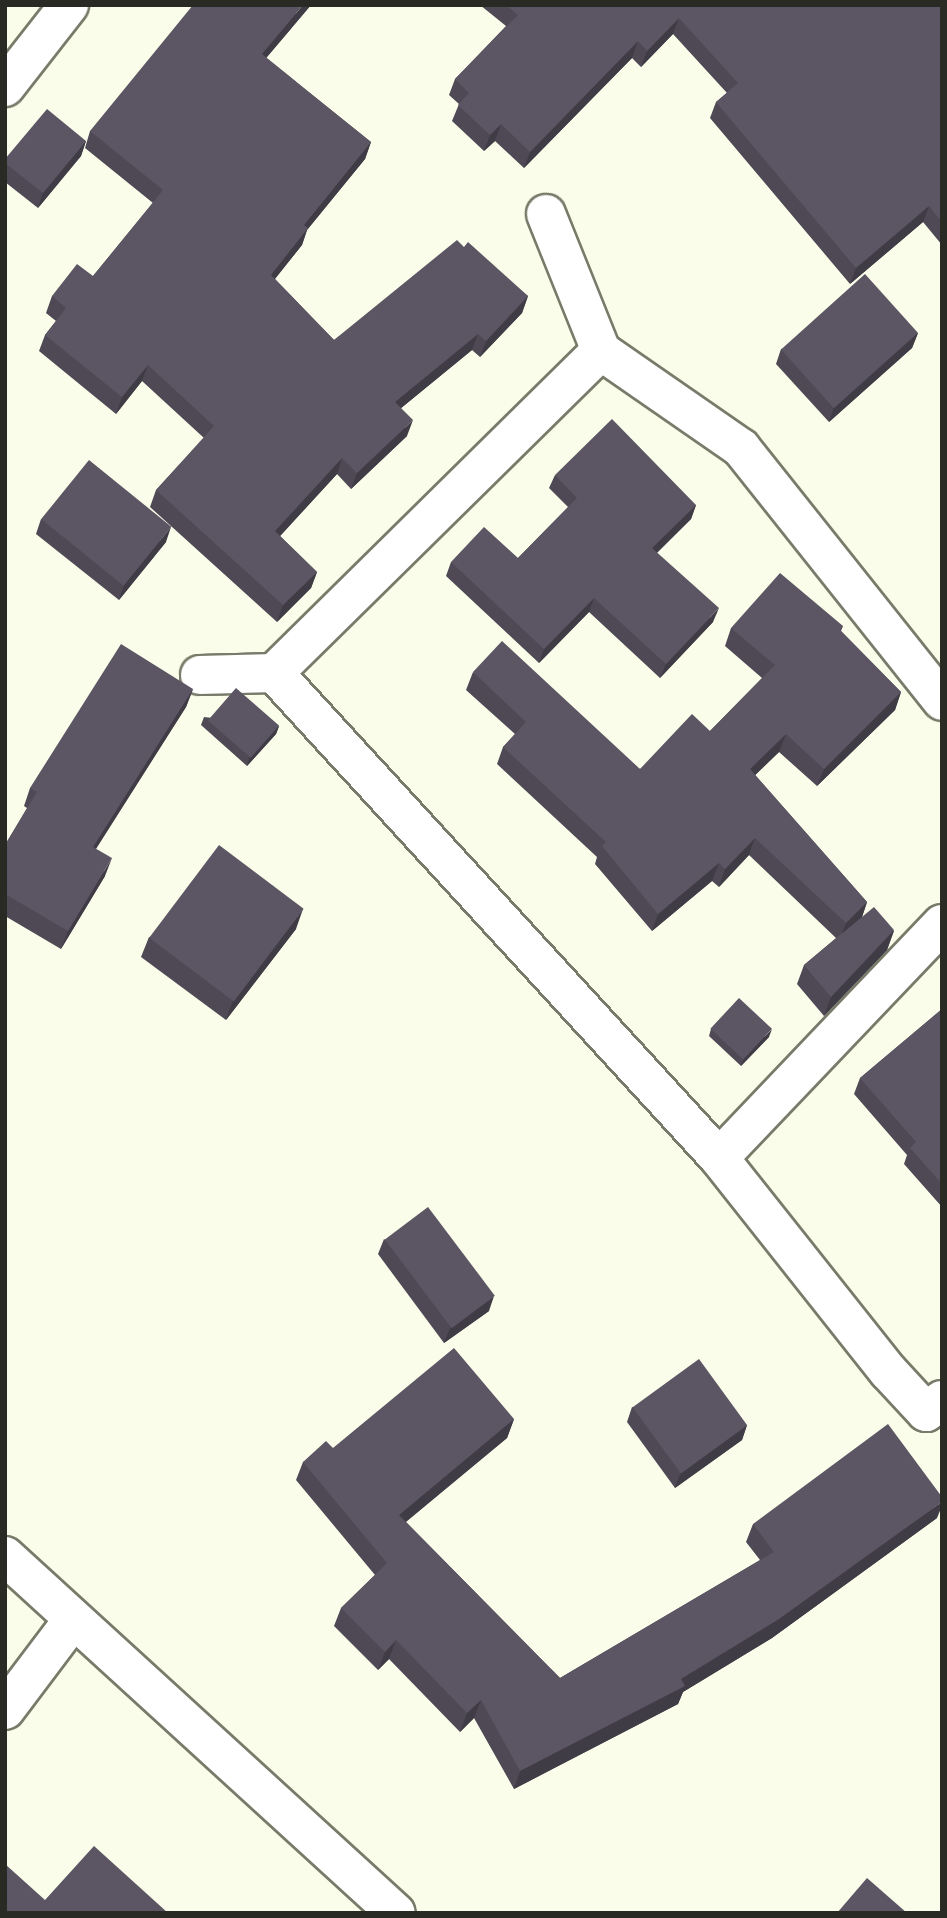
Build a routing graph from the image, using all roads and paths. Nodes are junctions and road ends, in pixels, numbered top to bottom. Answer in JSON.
{"nodes":[{"id":1,"x":69,"y":5,"type":"edge"},
{"id":2,"x":5,"y":87,"type":"edge"},
{"id":3,"x":546,"y":214,"type":"dead end"},
{"id":4,"x":601,"y":351,"type":"junction"},
{"id":5,"x":274,"y":673,"type":"junction"},
{"id":6,"x":200,"y":675,"type":"dead end"},
{"id":7,"x":942,"y":701,"type":"edge"},
{"id":8,"x":942,"y":924,"type":"edge"},
{"id":9,"x":719,"y":1158,"type":"junction"},
{"id":10,"x":942,"y":1400,"type":"edge"},
{"id":11,"x":5,"y":1556,"type":"edge"},
{"id":12,"x":72,"y":1620,"type":"junction"},
{"id":13,"x":5,"y":1710,"type":"edge"},
{"id":14,"x":396,"y":1913,"type":"edge"}],
"edges":[{"from":1,"to":2,"type":"street"},
{"from":3,"to":4,"type":"street"},
{"from":4,"to":5,"type":"street"},
{"from":4,"to":7,"type":"street"},
{"from":5,"to":6,"type":"street"},
{"from":5,"to":9,"type":"street"},
{"from":8,"to":9,"type":"street"},
{"from":9,"to":10,"type":"street"},
{"from":11,"to":12,"type":"street"},
{"from":12,"to":13,"type":"street"},
{"from":12,"to":14,"type":"street"}]}
